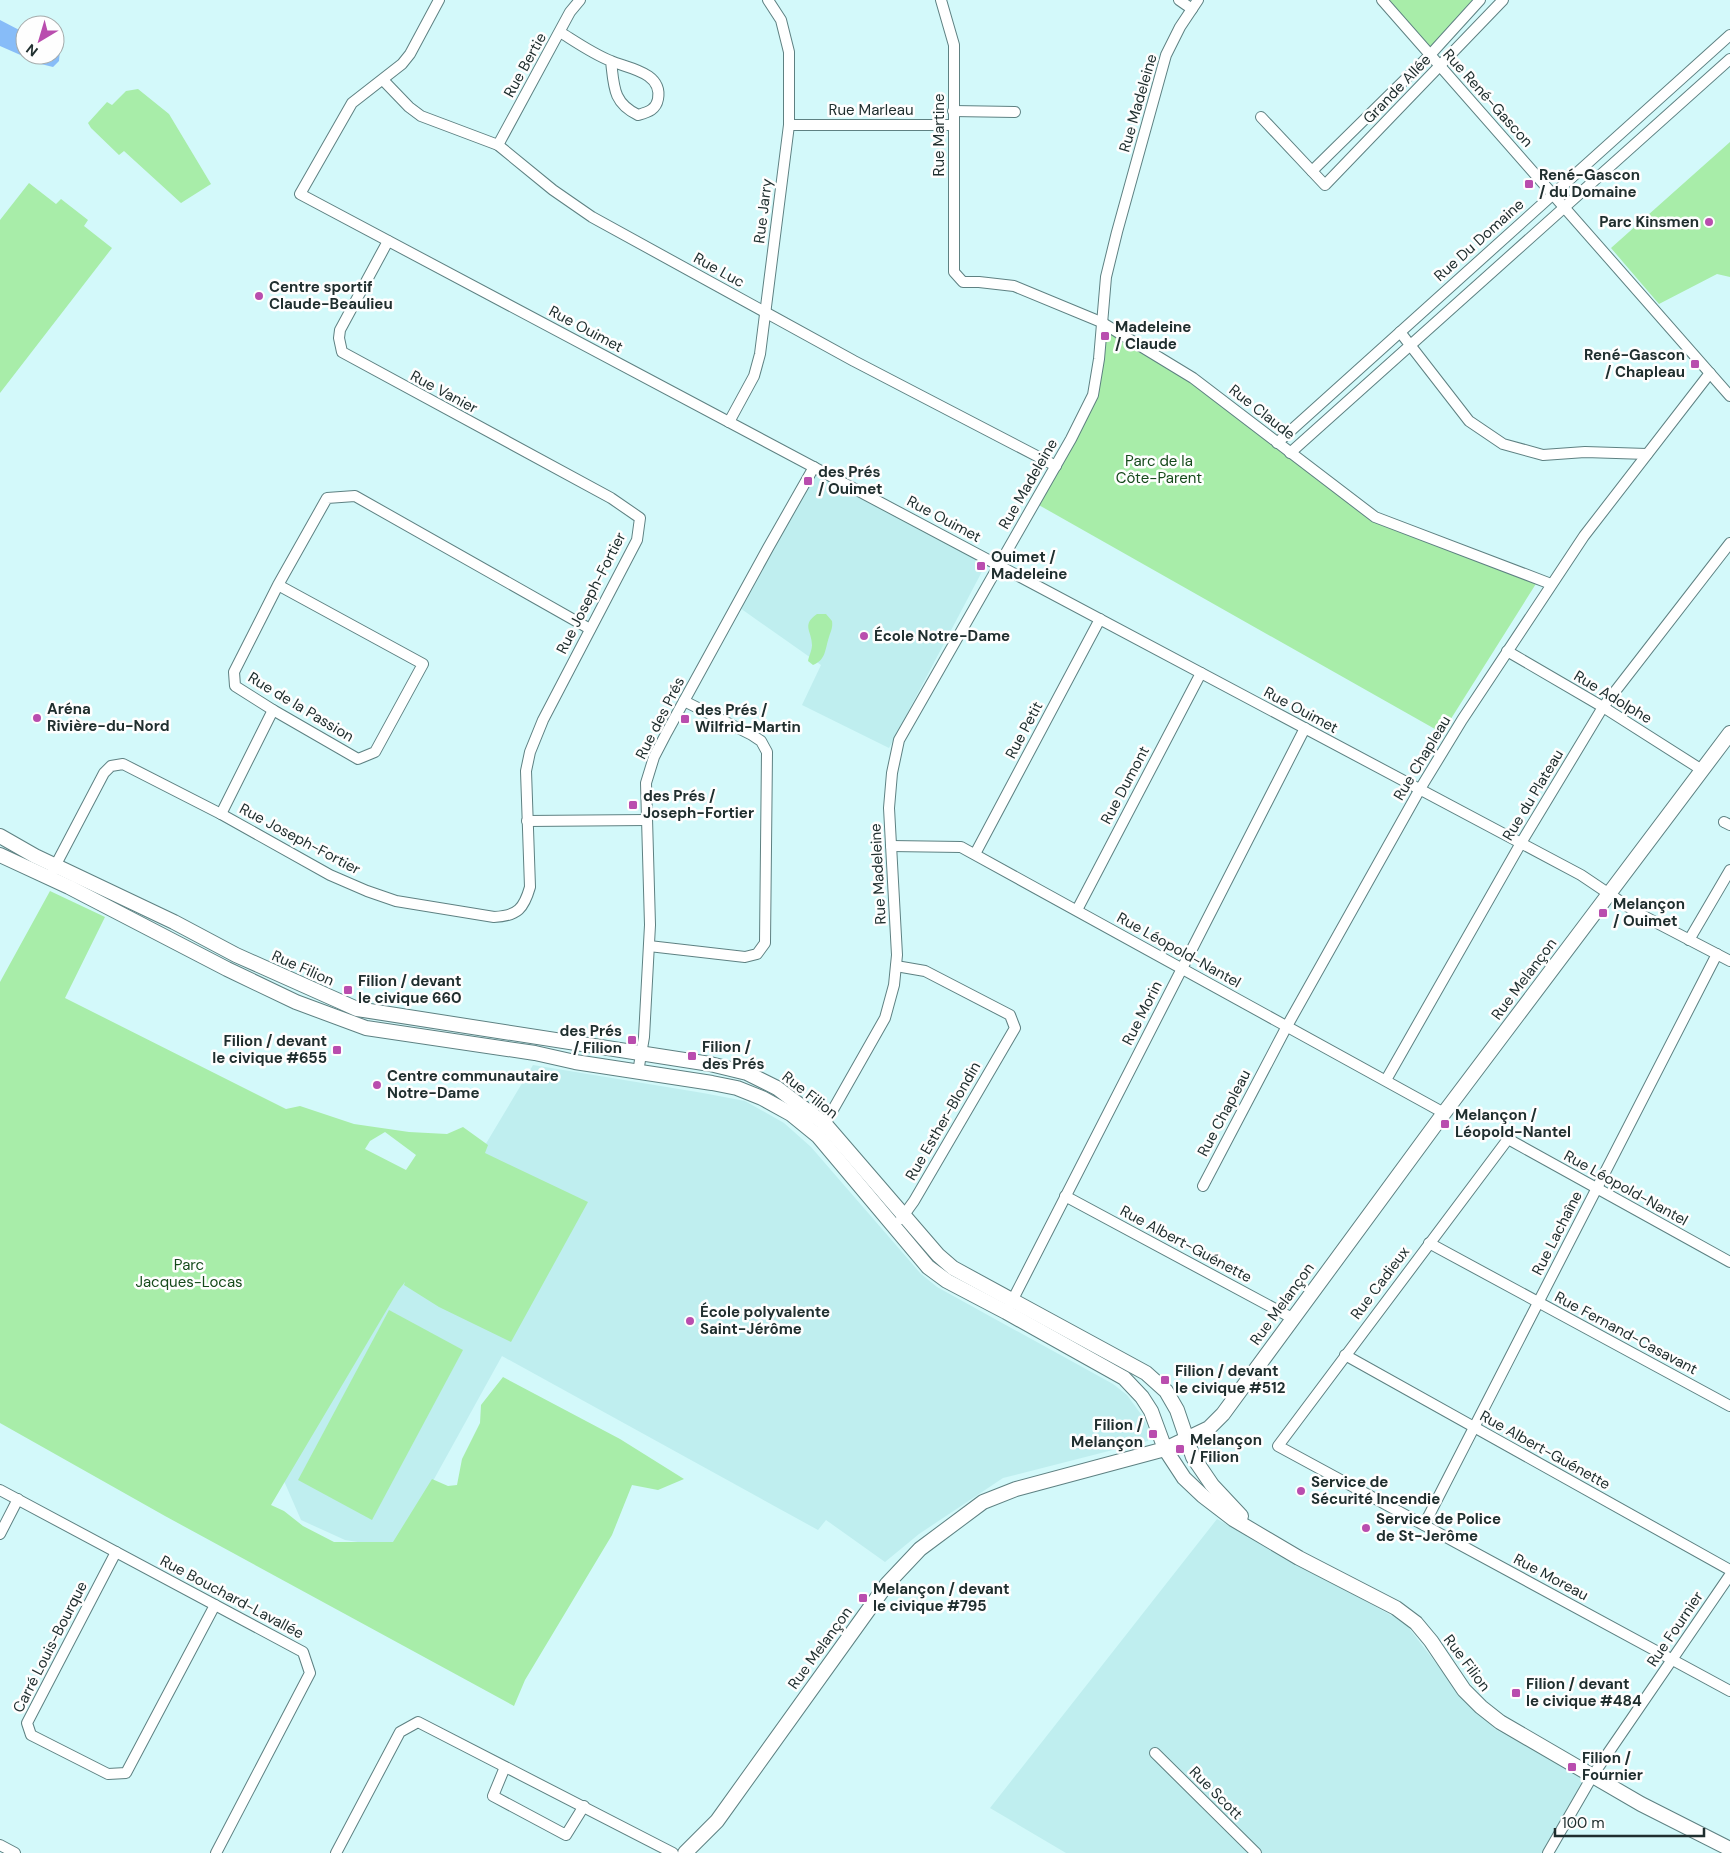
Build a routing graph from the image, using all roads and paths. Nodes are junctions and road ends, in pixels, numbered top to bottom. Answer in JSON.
{"nodes":[{"id":1,"x":439,"y":0,"type":"edge"},
{"id":2,"x":580,"y":0,"type":"edge"},
{"id":3,"x":768,"y":0,"type":"edge"},
{"id":4,"x":1179,"y":0,"type":"edge"},
{"id":5,"x":1198,"y":0,"type":"edge"},
{"id":6,"x":1382,"y":0,"type":"edge"},
{"id":7,"x":1480,"y":0,"type":"edge"},
{"id":8,"x":1503,"y":0,"type":"edge"},
{"id":9,"x":945,"y":1,"type":"edge"},
{"id":10,"x":1192,"y":10,"type":"junction"},
{"id":11,"x":560,"y":32,"type":"junction"},
{"id":12,"x":1728,"y":41,"type":"edge"},
{"id":13,"x":1430,"y":55,"type":"junction"},
{"id":14,"x":1730,"y":59,"type":"edge"},
{"id":15,"x":611,"y":61,"type":"junction"},
{"id":16,"x":1440,"y":66,"type":"junction"},
{"id":17,"x":383,"y":80,"type":"junction"},
{"id":18,"x":953,"y":110,"type":"junction"},
{"id":19,"x":1015,"y":112,"type":"dead end"},
{"id":20,"x":1261,"y":117,"type":"dead end"},
{"id":21,"x":789,"y":125,"type":"junction"},
{"id":22,"x":953,"y":126,"type":"junction"},
{"id":23,"x":498,"y":145,"type":"junction"},
{"id":24,"x":1312,"y":171,"type":"junction"},
{"id":25,"x":1554,"y":194,"type":"junction"},
{"id":26,"x":1565,"y":207,"type":"junction"},
{"id":27,"x":388,"y":241,"type":"junction"},
{"id":28,"x":954,"y":272,"type":"joint"},
{"id":29,"x":765,"y":313,"type":"junction"},
{"id":30,"x":1101,"y":322,"type":"junction"},
{"id":31,"x":1400,"y":332,"type":"junction"},
{"id":32,"x":1410,"y":346,"type":"junction"},
{"id":33,"x":1710,"y":373,"type":"junction"},
{"id":34,"x":1730,"y":396,"type":"edge"},
{"id":35,"x":730,"y":422,"type":"junction"},
{"id":36,"x":1276,"y":443,"type":"junction"},
{"id":37,"x":1290,"y":453,"type":"junction"},
{"id":38,"x":1647,"y":454,"type":"junction"},
{"id":39,"x":1056,"y":466,"type":"junction"},
{"id":40,"x":814,"y":467,"type":"junction"},
{"id":41,"x":640,"y":518,"type":"joint"},
{"id":42,"x":1730,"y":543,"type":"edge"},
{"id":43,"x":998,"y":565,"type":"junction"},
{"id":44,"x":1551,"y":584,"type":"junction"},
{"id":45,"x":278,"y":585,"type":"junction"},
{"id":46,"x":1100,"y":619,"type":"junction"},
{"id":47,"x":590,"y":629,"type":"junction"},
{"id":48,"x":1507,"y":651,"type":"junction"},
{"id":49,"x":1201,"y":673,"type":"junction"},
{"id":50,"x":684,"y":701,"type":"junction"},
{"id":51,"x":1603,"y":707,"type":"junction"},
{"id":52,"x":273,"y":710,"type":"junction"},
{"id":53,"x":1305,"y":728,"type":"junction"},
{"id":54,"x":1730,"y":733,"type":"edge"},
{"id":55,"x":1702,"y":770,"type":"junction"},
{"id":56,"x":1420,"y":790,"type":"junction"},
{"id":57,"x":220,"y":814,"type":"junction"},
{"id":58,"x":647,"y":820,"type":"junction"},
{"id":59,"x":528,"y":821,"type":"junction"},
{"id":60,"x":0,"y":836,"type":"edge"},
{"id":61,"x":1521,"y":843,"type":"junction"},
{"id":62,"x":891,"y":846,"type":"junction"},
{"id":63,"x":975,"y":854,"type":"junction"},
{"id":64,"x":0,"y":855,"type":"edge"},
{"id":65,"x":1730,"y":870,"type":"edge"},
{"id":66,"x":53,"y":871,"type":"junction"},
{"id":67,"x":1609,"y":894,"type":"junction"},
{"id":68,"x":1077,"y":910,"type":"junction"},
{"id":69,"x":1689,"y":940,"type":"junction"},
{"id":70,"x":649,"y":946,"type":"junction"},
{"id":71,"x":1717,"y":954,"type":"junction"},
{"id":72,"x":1730,"y":961,"type":"edge"},
{"id":73,"x":896,"y":966,"type":"junction"},
{"id":74,"x":1182,"y":968,"type":"junction"},
{"id":75,"x":356,"y":1009,"type":"junction"},
{"id":76,"x":352,"y":1024,"type":"junction"},
{"id":77,"x":1287,"y":1026,"type":"junction"},
{"id":78,"x":642,"y":1053,"type":"junction"},
{"id":79,"x":638,"y":1072,"type":"junction"},
{"id":80,"x":744,"y":1072,"type":"junction"},
{"id":81,"x":1386,"y":1080,"type":"junction"},
{"id":82,"x":737,"y":1088,"type":"junction"},
{"id":83,"x":1444,"y":1113,"type":"junction"},
{"id":84,"x":821,"y":1130,"type":"junction"},
{"id":85,"x":1508,"y":1139,"type":"joint"},
{"id":86,"x":1203,"y":1186,"type":"dead end"},
{"id":87,"x":1596,"y":1189,"type":"junction"},
{"id":88,"x":1066,"y":1196,"type":"junction"},
{"id":89,"x":904,"y":1215,"type":"junction"},
{"id":90,"x":894,"y":1227,"type":"junction"},
{"id":91,"x":1429,"y":1243,"type":"junction"},
{"id":92,"x":1730,"y":1262,"type":"edge"},
{"id":93,"x":1538,"y":1302,"type":"junction"},
{"id":94,"x":1009,"y":1306,"type":"junction"},
{"id":95,"x":1292,"y":1318,"type":"junction"},
{"id":96,"x":1345,"y":1355,"type":"junction"},
{"id":97,"x":1730,"y":1406,"type":"edge"},
{"id":98,"x":1474,"y":1428,"type":"junction"},
{"id":99,"x":1187,"y":1439,"type":"junction"},
{"id":100,"x":1278,"y":1446,"type":"joint"},
{"id":101,"x":1165,"y":1448,"type":"junction"},
{"id":102,"x":0,"y":1490,"type":"edge"},
{"id":103,"x":18,"y":1499,"type":"junction"},
{"id":104,"x":1424,"y":1525,"type":"junction"},
{"id":105,"x":0,"y":1534,"type":"edge"},
{"id":106,"x":1262,"y":1535,"type":"junction"},
{"id":107,"x":116,"y":1552,"type":"junction"},
{"id":108,"x":1730,"y":1570,"type":"edge"},
{"id":109,"x":1730,"y":1575,"type":"edge"},
{"id":110,"x":216,"y":1605,"type":"junction"},
{"id":111,"x":1672,"y":1659,"type":"junction"},
{"id":112,"x":1730,"y":1690,"type":"edge"},
{"id":113,"x":1156,"y":1753,"type":"dead end"},
{"id":114,"x":505,"y":1767,"type":"junction"},
{"id":115,"x":1592,"y":1775,"type":"junction"},
{"id":116,"x":584,"y":1806,"type":"junction"},
{"id":117,"x":0,"y":1845,"type":"edge"},
{"id":118,"x":1730,"y":1849,"type":"edge"},
{"id":119,"x":14,"y":1853,"type":"edge"},
{"id":120,"x":216,"y":1853,"type":"edge"},
{"id":121,"x":336,"y":1853,"type":"edge"},
{"id":122,"x":672,"y":1853,"type":"edge"},
{"id":123,"x":685,"y":1853,"type":"edge"},
{"id":124,"x":1256,"y":1853,"type":"edge"},
{"id":125,"x":1548,"y":1853,"type":"edge"}],
"edges":[{"from":1,"to":17,"type":"street"},
{"from":2,"to":11,"type":"street","name":"Rue Bertie"},
{"from":3,"to":21,"type":"street","name":"Rue Jarry"},
{"from":4,"to":10,"type":"street"},
{"from":5,"to":10,"type":"street","name":"Rue Madeleine"},
{"from":6,"to":13,"type":"street","name":"Rue René-Gascon"},
{"from":7,"to":13,"type":"street","name":"Grande Allée"},
{"from":8,"to":16,"type":"street","name":"Grande Allée"},
{"from":9,"to":18,"type":"street","name":"Rue Martine"},
{"from":10,"to":30,"type":"street","name":"Rue Madeleine"},
{"from":11,"to":15,"type":"street"},
{"from":11,"to":23,"type":"street","name":"Rue Bertie"},
{"from":12,"to":25,"type":"street","name":"Rue Du Domaine"},
{"from":13,"to":16,"type":"street","name":"Rue René-Gascon"},
{"from":13,"to":24,"type":"street","name":"Grande Allée"},
{"from":14,"to":26,"type":"street"},
{"from":15,"to":15,"type":"street"},
{"from":16,"to":24,"type":"street","name":"Grande Allée"},
{"from":16,"to":25,"type":"street","name":"Rue René-Gascon"},
{"from":17,"to":23,"type":"street","name":"Rue Luc"},
{"from":17,"to":27,"type":"street","name":"Rue Ouimet"},
{"from":18,"to":19,"type":"street"},
{"from":18,"to":22,"type":"street","name":"Rue Martine"},
{"from":20,"to":24,"type":"street","name":"Grande Allée"},
{"from":21,"to":22,"type":"street","name":"Rue Marleau"},
{"from":21,"to":29,"type":"street","name":"Rue Jarry"},
{"from":22,"to":28,"type":"street","name":"Rue Martine"},
{"from":23,"to":29,"type":"street","name":"Rue Luc"},
{"from":25,"to":26,"type":"street","name":"Rue René-Gascon"},
{"from":25,"to":31,"type":"street","name":"Rue Du Domaine"},
{"from":26,"to":32,"type":"street"},
{"from":26,"to":33,"type":"street","name":"Rue René-Gascon"},
{"from":27,"to":35,"type":"street","name":"Rue Ouimet"},
{"from":27,"to":41,"type":"street","name":"Rue Vanier"},
{"from":28,"to":30,"type":"street","name":"Rue Claude"},
{"from":29,"to":35,"type":"street","name":"Rue Jarry"},
{"from":29,"to":39,"type":"street","name":"Rue Luc"},
{"from":30,"to":36,"type":"street","name":"Rue Claude"},
{"from":30,"to":39,"type":"street","name":"Rue Madeleine"},
{"from":31,"to":32,"type":"street"},
{"from":31,"to":36,"type":"street","name":"Rue Du Domaine"},
{"from":32,"to":37,"type":"street"},
{"from":32,"to":38,"type":"street"},
{"from":33,"to":34,"type":"street","name":"Rue René-Gascon"},
{"from":33,"to":38,"type":"street","name":"Rue Chapleau"},
{"from":35,"to":40,"type":"street","name":"Rue Ouimet"},
{"from":36,"to":37,"type":"street","name":"Rue Claude"},
{"from":37,"to":44,"type":"street","name":"Rue Claude"},
{"from":38,"to":44,"type":"street","name":"Rue Chapleau"},
{"from":39,"to":43,"type":"street","name":"Rue Madeleine"},
{"from":40,"to":43,"type":"street","name":"Rue Ouimet"},
{"from":40,"to":50,"type":"street","name":"Rue des Prés"},
{"from":41,"to":47,"type":"street","name":"Rue Joseph-Fortier"},
{"from":42,"to":51,"type":"street","name":"Rue du Plateau"},
{"from":43,"to":46,"type":"street","name":"Rue Ouimet"},
{"from":43,"to":62,"type":"street","name":"Rue Madeleine"},
{"from":44,"to":48,"type":"street","name":"Rue Chapleau"},
{"from":45,"to":47,"type":"street"},
{"from":45,"to":52,"type":"street","name":"Rue de la Passion"},
{"from":45,"to":52,"type":"street","name":"Rue de la Passion"},
{"from":46,"to":49,"type":"street","name":"Rue Ouimet"},
{"from":46,"to":63,"type":"street","name":"Rue Petit"},
{"from":47,"to":59,"type":"street","name":"Rue Joseph-Fortier"},
{"from":48,"to":51,"type":"street","name":"Rue Adolphe"},
{"from":48,"to":56,"type":"street","name":"Rue Chapleau"},
{"from":49,"to":53,"type":"street","name":"Rue Ouimet"},
{"from":49,"to":68,"type":"street","name":"Rue Dumont"},
{"from":50,"to":58,"type":"street","name":"Rue des Prés"},
{"from":50,"to":70,"type":"street"},
{"from":51,"to":55,"type":"street","name":"Rue Adolphe"},
{"from":51,"to":61,"type":"street","name":"Rue du Plateau"},
{"from":52,"to":57,"type":"street"},
{"from":53,"to":56,"type":"street","name":"Rue Ouimet"},
{"from":53,"to":74,"type":"street","name":"Rue Morin"},
{"from":54,"to":55,"type":"street","name":"Rue Melançon"},
{"from":55,"to":67,"type":"street","name":"Rue Melançon"},
{"from":56,"to":61,"type":"street","name":"Rue Ouimet"},
{"from":56,"to":77,"type":"street","name":"Rue Chapleau"},
{"from":57,"to":59,"type":"street","name":"Rue Joseph-Fortier"},
{"from":57,"to":66,"type":"street","name":"Rue Joseph-Fortier"},
{"from":58,"to":59,"type":"street"},
{"from":58,"to":70,"type":"street","name":"Rue des Prés"},
{"from":60,"to":66,"type":"street","name":"Rue Filion"},
{"from":61,"to":67,"type":"street","name":"Rue Ouimet"},
{"from":61,"to":81,"type":"street","name":"Rue du Plateau"},
{"from":62,"to":63,"type":"street","name":"Rue Léopold-Nantel"},
{"from":62,"to":73,"type":"street","name":"Rue Madeleine"},
{"from":63,"to":68,"type":"street","name":"Rue Léopold-Nantel"},
{"from":64,"to":66,"type":"street","name":"Rue Filion"},
{"from":65,"to":69,"type":"street"},
{"from":66,"to":75,"type":"street","name":"Rue Filion"},
{"from":66,"to":76,"type":"street","name":"Rue Filion"},
{"from":67,"to":69,"type":"street","name":"Rue Ouimet"},
{"from":67,"to":83,"type":"street","name":"Rue Melançon"},
{"from":68,"to":74,"type":"street","name":"Rue Léopold-Nantel"},
{"from":69,"to":71,"type":"street","name":"Rue Ouimet"},
{"from":70,"to":78,"type":"street","name":"Rue des Prés"},
{"from":71,"to":72,"type":"street","name":"Rue Ouimet"},
{"from":71,"to":87,"type":"street","name":"Rue Lachaîne"},
{"from":73,"to":84,"type":"street","name":"Rue Madeleine"},
{"from":73,"to":89,"type":"street","name":"Rue Esther-Blondin"},
{"from":74,"to":77,"type":"street","name":"Rue Léopold-Nantel"},
{"from":74,"to":88,"type":"street","name":"Rue Morin"},
{"from":75,"to":76,"type":"street"},
{"from":75,"to":78,"type":"street","name":"Rue Filion"},
{"from":76,"to":79,"type":"street","name":"Rue Filion"},
{"from":77,"to":81,"type":"street","name":"Rue Léopold-Nantel"},
{"from":77,"to":86,"type":"street","name":"Rue Chapleau"},
{"from":78,"to":79,"type":"street","name":"Rue des Prés"},
{"from":78,"to":80,"type":"street","name":"Rue Filion"},
{"from":79,"to":82,"type":"street","name":"Rue Filion"},
{"from":80,"to":82,"type":"street"},
{"from":80,"to":84,"type":"street","name":"Rue Filion"},
{"from":81,"to":83,"type":"street","name":"Rue Léopold-Nantel"},
{"from":82,"to":84,"type":"street","name":"Rue Filion"},
{"from":83,"to":95,"type":"street","name":"Rue Melançon"},
{"from":84,"to":89,"type":"street","name":"Rue Filion"},
{"from":84,"to":90,"type":"street","name":"Rue Filion"},
{"from":85,"to":87,"type":"street","name":"Rue Léopold-Nantel"},
{"from":85,"to":91,"type":"street","name":"Rue Cadieux"},
{"from":87,"to":92,"type":"street","name":"Rue Léopold-Nantel"},
{"from":87,"to":93,"type":"street","name":"Rue Lachaîne"},
{"from":88,"to":94,"type":"street","name":"Rue Morin"},
{"from":88,"to":95,"type":"street","name":"Rue Albert-Guénette"},
{"from":89,"to":90,"type":"street","name":"Rue Esther-Blondin"},
{"from":89,"to":94,"type":"street","name":"Rue Filion"},
{"from":90,"to":94,"type":"street","name":"Rue Filion"},
{"from":91,"to":93,"type":"street","name":"Rue Fernand-Casavant"},
{"from":91,"to":96,"type":"street","name":"Rue Cadieux"},
{"from":93,"to":97,"type":"street","name":"Rue Fernand-Casavant"},
{"from":93,"to":98,"type":"street","name":"Rue Lachaîne"},
{"from":94,"to":99,"type":"street","name":"Rue Filion"},
{"from":94,"to":101,"type":"street","name":"Rue Filion"},
{"from":95,"to":99,"type":"street","name":"Rue Melançon"},
{"from":96,"to":98,"type":"street","name":"Rue Albert-Guénette"},
{"from":96,"to":100,"type":"street","name":"Rue Cadieux"},
{"from":98,"to":104,"type":"street","name":"Rue Lachaîne"},
{"from":98,"to":108,"type":"street","name":"Rue Albert-Guénette"},
{"from":99,"to":101,"type":"street","name":"Rue Melançon"},
{"from":99,"to":106,"type":"street","name":"Rue Filion"},
{"from":100,"to":104,"type":"street","name":"Rue Moreau"},
{"from":101,"to":106,"type":"street","name":"Rue Filion"},
{"from":101,"to":123,"type":"street","name":"Rue Melançon"},
{"from":102,"to":103,"type":"street","name":"Rue Bouchard-Lavallée"},
{"from":103,"to":105,"type":"street"},
{"from":103,"to":107,"type":"street","name":"Rue Bouchard-Lavallée"},
{"from":104,"to":111,"type":"street","name":"Rue Moreau"},
{"from":106,"to":115,"type":"street","name":"Rue Filion"},
{"from":107,"to":110,"type":"street","name":"Rue Bouchard-Lavallée"},
{"from":107,"to":110,"type":"street","name":"Carré Louis-Bourque"},
{"from":109,"to":111,"type":"street","name":"Rue Fournier"},
{"from":110,"to":120,"type":"street","name":"Rue Bouchard-Lavallée"},
{"from":111,"to":112,"type":"street","name":"Rue Moreau"},
{"from":111,"to":115,"type":"street","name":"Rue Fournier"},
{"from":113,"to":124,"type":"street","name":"Rue Scott"},
{"from":114,"to":116,"type":"street"},
{"from":114,"to":116,"type":"street"},
{"from":114,"to":121,"type":"street"},
{"from":115,"to":118,"type":"street","name":"Rue Filion"},
{"from":115,"to":125,"type":"street","name":"Rue Fournier"},
{"from":116,"to":122,"type":"street"},
{"from":117,"to":119,"type":"street"}]}
